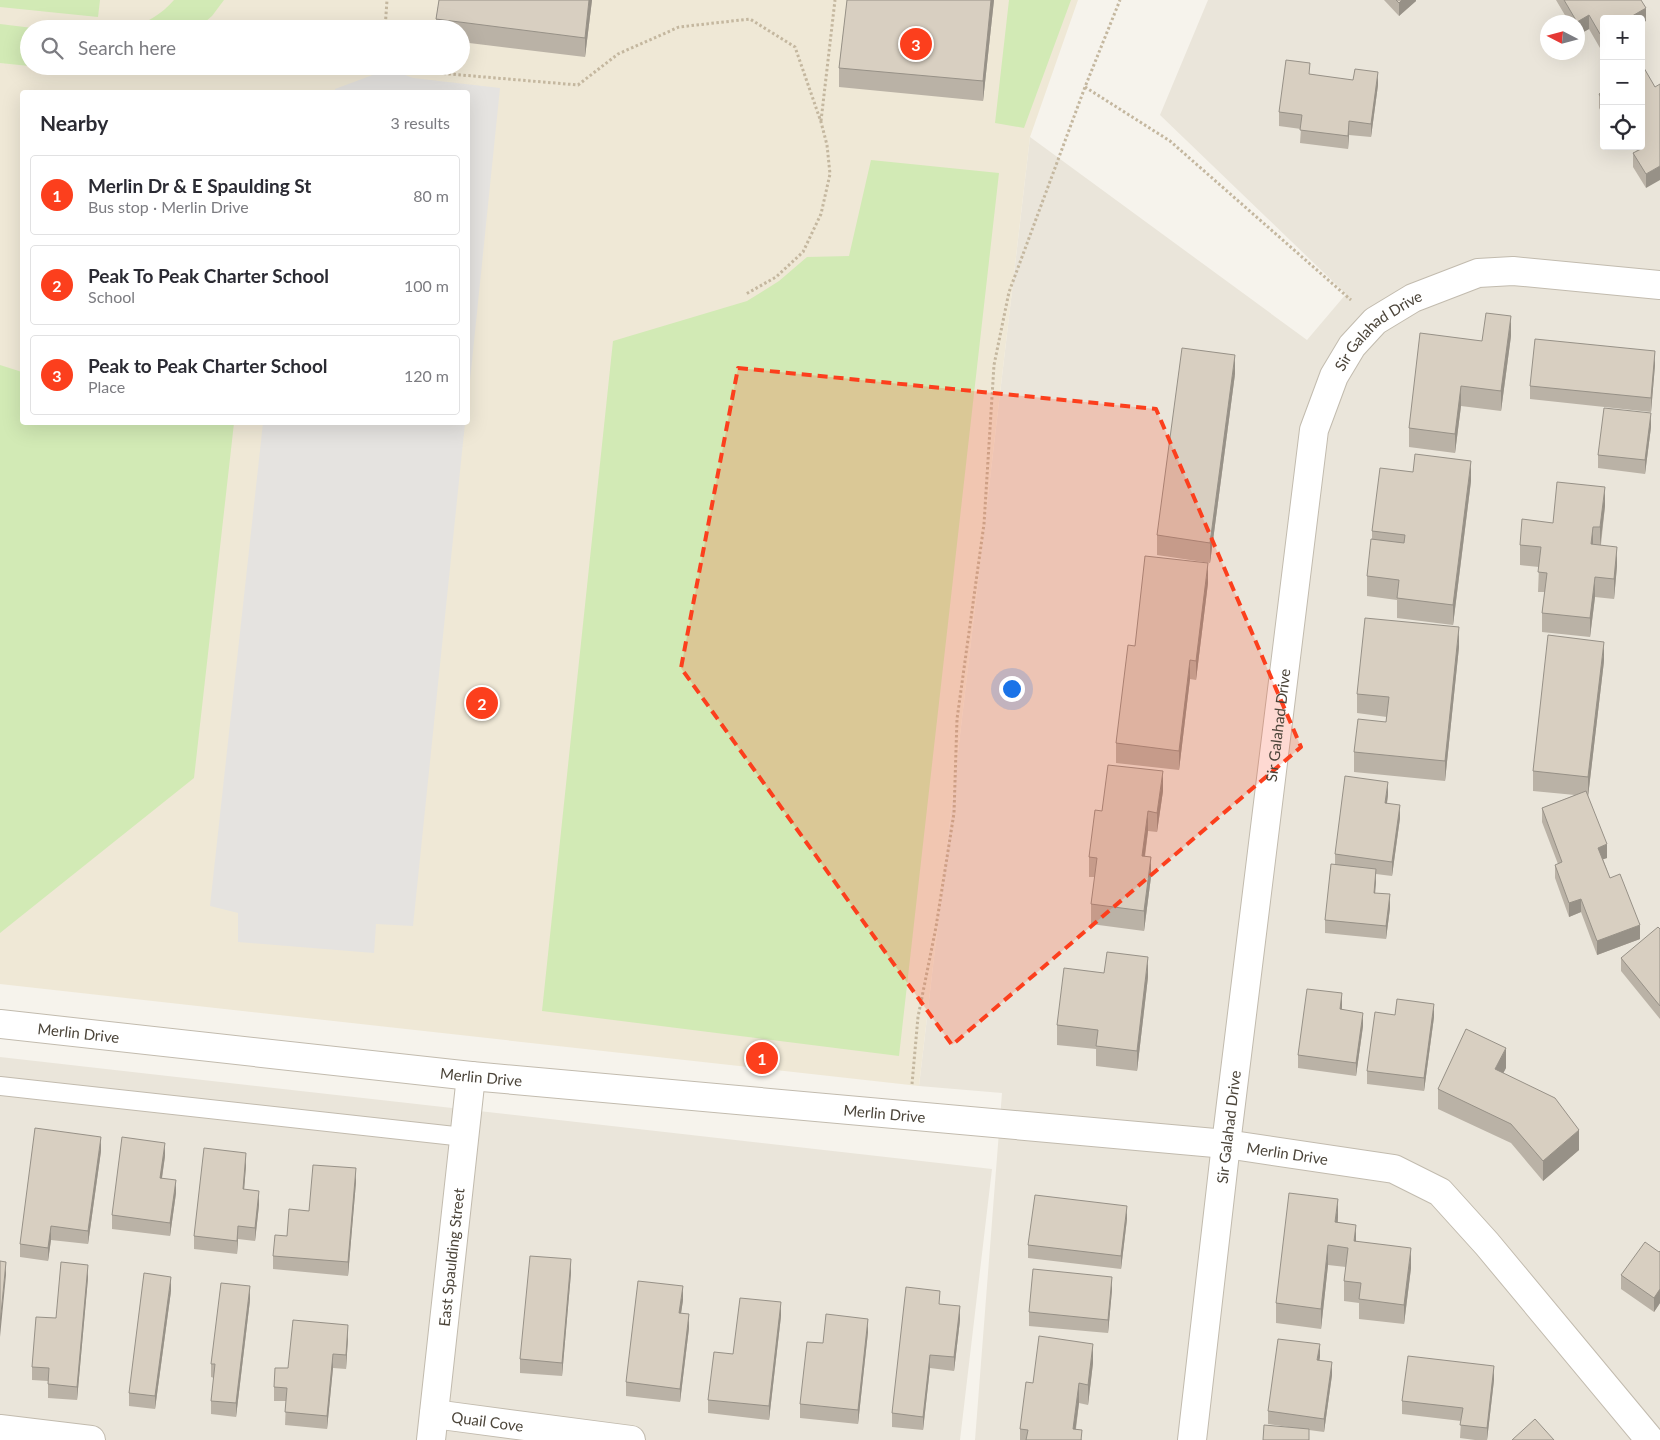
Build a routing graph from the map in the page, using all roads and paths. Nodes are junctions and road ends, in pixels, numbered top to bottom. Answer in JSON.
{"nodes":[{"id":1,"x":387,"y":0,"type":"edge"},
{"id":2,"x":836,"y":0,"type":"edge"},
{"id":3,"x":1120,"y":0,"type":"edge"},
{"id":4,"x":386,"y":20,"type":"edge"},
{"id":5,"x":461,"y":75,"type":"edge"},
{"id":6,"x":1084,"y":87,"type":"junction"},
{"id":7,"x":821,"y":122,"type":"junction"},
{"id":8,"x":1660,"y":285,"type":"edge"},
{"id":9,"x":746,"y":294,"type":"dead end"},
{"id":10,"x":1375,"y":321,"type":"junction"},
{"id":11,"x":0,"y":1024,"type":"edge"},
{"id":12,"x":471,"y":1076,"type":"junction"},
{"id":13,"x":0,"y":1086,"type":"edge"},
{"id":14,"x":908,"y":1116,"type":"junction"},
{"id":15,"x":464,"y":1137,"type":"junction"},
{"id":16,"x":1226,"y":1144,"type":"junction"},
{"id":17,"x":432,"y":1427,"type":"edge"},
{"id":18,"x":0,"y":1429,"type":"edge"},
{"id":19,"x":91,"y":1440,"type":"edge"},
{"id":20,"x":631,"y":1440,"type":"edge"},
{"id":21,"x":1192,"y":1440,"type":"edge"},
{"id":22,"x":1650,"y":1440,"type":"edge"}],
"edges":[{"from":1,"to":4,"type":"path"},
{"from":2,"to":7,"type":"path"},
{"from":3,"to":6,"type":"path"},
{"from":5,"to":7,"type":"path"},
{"from":6,"to":10,"type":"path"},
{"from":6,"to":14,"type":"path"},
{"from":7,"to":9,"type":"path"},
{"from":8,"to":10,"type":"street","name":"Sir Galahad Drive"},
{"from":10,"to":16,"type":"street","name":"Sir Galahad Drive"},
{"from":11,"to":12,"type":"street","name":"Merlin Drive"},
{"from":12,"to":14,"type":"street","name":"Merlin Drive"},
{"from":12,"to":15,"type":"street","name":"East Spaulding Street"},
{"from":13,"to":15,"type":"lane"},
{"from":14,"to":16,"type":"street","name":"Merlin Drive"},
{"from":15,"to":17,"type":"street","name":"East Spaulding Street"},
{"from":16,"to":21,"type":"street","name":"Sir Galahad Drive"},
{"from":16,"to":22,"type":"street","name":"Merlin Drive"},
{"from":17,"to":20,"type":"street","name":"Quail Cove"},
{"from":18,"to":19,"type":"street"}]}
